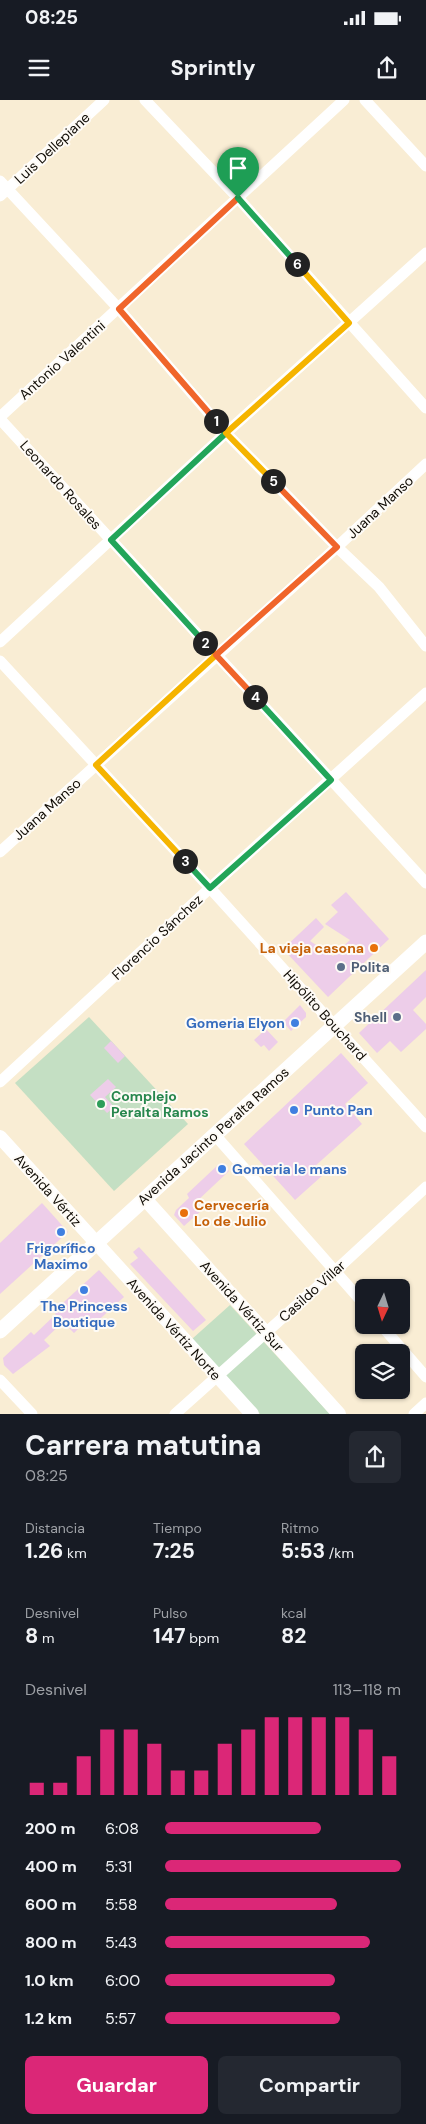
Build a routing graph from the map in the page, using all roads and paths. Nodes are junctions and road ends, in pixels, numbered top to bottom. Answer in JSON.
{"nodes":[{"id":1,"x":104,"y":100,"type":"edge"},
{"id":2,"x":145,"y":100,"type":"edge"},
{"id":3,"x":344,"y":100,"type":"edge"},
{"id":4,"x":365,"y":100,"type":"edge"},
{"id":5,"x":426,"y":166,"type":"edge"},
{"id":6,"x":2,"y":189,"type":"edge"},
{"id":7,"x":238,"y":198,"type":"junction"},
{"id":8,"x":426,"y":253,"type":"edge"},
{"id":9,"x":119,"y":309,"type":"junction"},
{"id":10,"x":349,"y":323,"type":"junction"},
{"id":11,"x":426,"y":408,"type":"edge"},
{"id":12,"x":0,"y":418,"type":"edge"},
{"id":13,"x":226,"y":433,"type":"junction"},
{"id":14,"x":426,"y":464,"type":"edge"},
{"id":15,"x":111,"y":540,"type":"junction"},
{"id":16,"x":337,"y":547,"type":"junction"},
{"id":17,"x":0,"y":642,"type":"edge"},
{"id":18,"x":426,"y":646,"type":"edge"},
{"id":19,"x":216,"y":655,"type":"junction"},
{"id":20,"x":0,"y":661,"type":"edge"},
{"id":21,"x":426,"y":693,"type":"edge"},
{"id":22,"x":96,"y":765,"type":"junction"},
{"id":23,"x":331,"y":780,"type":"junction"},
{"id":24,"x":0,"y":852,"type":"edge"},
{"id":25,"x":426,"y":883,"type":"edge"},
{"id":26,"x":210,"y":888,"type":"junction"},
{"id":27,"x":426,"y":942,"type":"edge"},
{"id":28,"x":334,"y":1026,"type":"junction"},
{"id":29,"x":0,"y":1082,"type":"edge"},
{"id":30,"x":426,"y":1127,"type":"edge"},
{"id":31,"x":215,"y":1135,"type":"junction"},
{"id":32,"x":0,"y":1137,"type":"edge"},
{"id":33,"x":426,"y":1187,"type":"edge"},
{"id":34,"x":145,"y":1199,"type":"junction"},
{"id":35,"x":96,"y":1243,"type":"junction"},
{"id":36,"x":335,"y":1271,"type":"junction"},
{"id":37,"x":355,"y":1294,"type":"edge"},
{"id":38,"x":0,"y":1331,"type":"edge"},
{"id":39,"x":266,"y":1332,"type":"junction"},
{"id":40,"x":389,"y":1334,"type":"edge"},
{"id":41,"x":217,"y":1376,"type":"junction"},
{"id":42,"x":426,"y":1377,"type":"edge"},
{"id":43,"x":0,"y":1380,"type":"edge"},
{"id":44,"x":426,"y":1403,"type":"edge"},
{"id":45,"x":32,"y":1414,"type":"edge"},
{"id":46,"x":175,"y":1414,"type":"edge"},
{"id":47,"x":252,"y":1414,"type":"edge"},
{"id":48,"x":339,"y":1414,"type":"edge"},
{"id":49,"x":414,"y":1414,"type":"edge"}],
"edges":[{"from":1,"to":6,"type":"street","name":"Luis Dellepiane"},
{"from":2,"to":7,"type":"street"},
{"from":3,"to":7,"type":"street","name":"Antonio Valentini"},
{"from":4,"to":5,"type":"street"},
{"from":6,"to":9,"type":"street"},
{"from":7,"to":9,"type":"street","name":"Antonio Valentini"},
{"from":7,"to":10,"type":"street"},
{"from":8,"to":10,"type":"street"},
{"from":9,"to":12,"type":"street","name":"Antonio Valentini"},
{"from":9,"to":13,"type":"street"},
{"from":10,"to":11,"type":"street"},
{"from":10,"to":13,"type":"street"},
{"from":12,"to":15,"type":"street","name":"Leonardo Rosales"},
{"from":13,"to":15,"type":"street"},
{"from":13,"to":16,"type":"street"},
{"from":14,"to":16,"type":"street","name":"Juana Manso"},
{"from":15,"to":17,"type":"street"},
{"from":15,"to":19,"type":"street","name":"Leonardo Rosales"},
{"from":16,"to":18,"type":"street"},
{"from":16,"to":19,"type":"street","name":"Juana Manso"},
{"from":19,"to":22,"type":"street","name":"Juana Manso"},
{"from":19,"to":23,"type":"street","name":"Leonardo Rosales"},
{"from":20,"to":22,"type":"street","name":"Hipólito Bouchard"},
{"from":21,"to":23,"type":"street","name":"Florencio Sánchez"},
{"from":22,"to":24,"type":"street","name":"Juana Manso"},
{"from":22,"to":26,"type":"street","name":"Hipólito Bouchard"},
{"from":23,"to":25,"type":"street","name":"Leonardo Rosales"},
{"from":23,"to":26,"type":"street","name":"Florencio Sánchez"},
{"from":26,"to":28,"type":"street","name":"Hipólito Bouchard"},
{"from":26,"to":29,"type":"street","name":"Florencio Sánchez"},
{"from":27,"to":28,"type":"main road","name":"Avenida Jacinto Peralta Ramos"},
{"from":28,"to":30,"type":"street","name":"Hipólito Bouchard"},
{"from":28,"to":31,"type":"main road","name":"Avenida Jacinto Peralta Ramos"},
{"from":31,"to":34,"type":"main road","name":"Avenida Jacinto Peralta Ramos"},
{"from":31,"to":36,"type":"street"},
{"from":32,"to":35,"type":"street","name":"Avenida Vértiz"},
{"from":33,"to":36,"type":"street","name":"Casildo Villar"},
{"from":34,"to":35,"type":"main road","name":"Avenida Jacinto Peralta Ramos"},
{"from":34,"to":39,"type":"street","name":"Avenida Vértiz Sur"},
{"from":35,"to":38,"type":"main road","name":"Avenida Jacinto Peralta Ramos"},
{"from":35,"to":41,"type":"street","name":"Avenida Vértiz Norte"},
{"from":36,"to":37,"type":"street"},
{"from":36,"to":39,"type":"street","name":"Casildo Villar"},
{"from":39,"to":41,"type":"street","name":"Casildo Villar"},
{"from":39,"to":48,"type":"street","name":"Avenida Vértiz Sur"},
{"from":40,"to":42,"type":"street"},
{"from":41,"to":46,"type":"street","name":"Casildo Villar"},
{"from":41,"to":47,"type":"street","name":"Avenida Vértiz Norte"},
{"from":43,"to":45,"type":"street"},
{"from":44,"to":49,"type":"street"}]}
